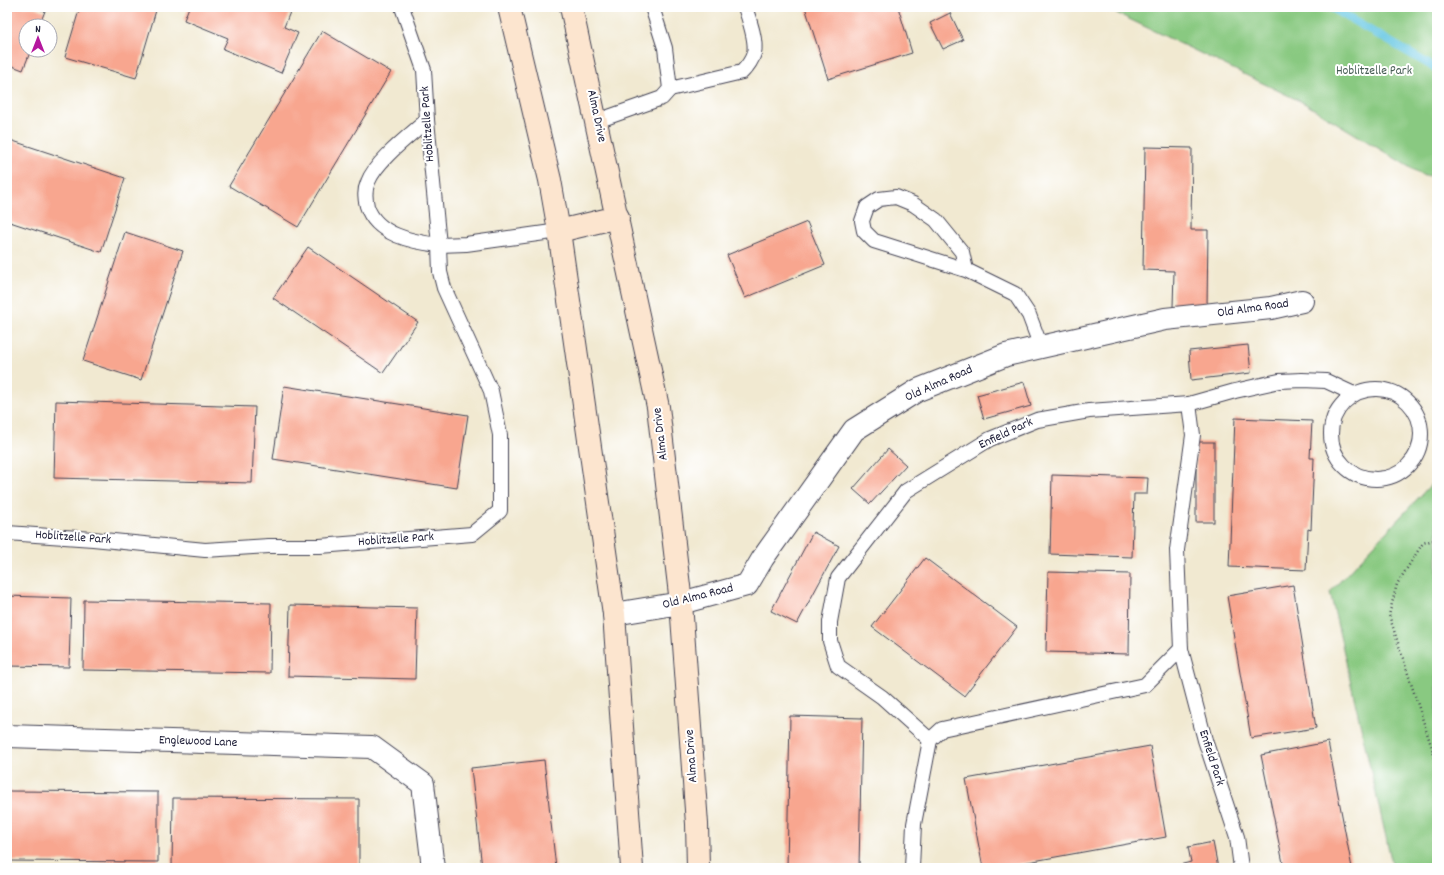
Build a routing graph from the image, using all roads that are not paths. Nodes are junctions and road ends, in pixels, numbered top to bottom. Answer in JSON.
{"nodes":[{"id":1,"x":402,"y":7,"type":"edge"},
{"id":2,"x":509,"y":7,"type":"edge"},
{"id":3,"x":571,"y":7,"type":"edge"},
{"id":4,"x":652,"y":7,"type":"edge"},
{"id":5,"x":745,"y":7,"type":"edge"},
{"id":6,"x":670,"y":90,"type":"junction"},
{"id":7,"x":427,"y":120,"type":"junction"},
{"id":8,"x":597,"y":121,"type":"junction"},
{"id":9,"x":618,"y":217,"type":"junction"},
{"id":10,"x":559,"y":231,"type":"junction"},
{"id":11,"x":439,"y":245,"type":"junction"},
{"id":12,"x":966,"y":270,"type":"junction"},
{"id":13,"x":1302,"y":301,"type":"dead end"},
{"id":14,"x":1041,"y":347,"type":"junction"},
{"id":15,"x":1354,"y":394,"type":"junction"},
{"id":16,"x":1189,"y":404,"type":"junction"},
{"id":17,"x":7,"y":533,"type":"edge"},
{"id":18,"x":680,"y":603,"type":"junction"},
{"id":19,"x":614,"y":614,"type":"junction"},
{"id":20,"x":1181,"y":649,"type":"junction"},
{"id":21,"x":7,"y":736,"type":"edge"},
{"id":22,"x":930,"y":740,"type":"junction"},
{"id":23,"x":433,"y":868,"type":"edge"},
{"id":24,"x":632,"y":868,"type":"edge"},
{"id":25,"x":698,"y":868,"type":"edge"},
{"id":26,"x":912,"y":868,"type":"edge"},
{"id":27,"x":1241,"y":868,"type":"edge"}],
"edges":[{"from":1,"to":7,"type":"lane","name":"Hoblitzelle Park"},
{"from":2,"to":10,"type":"main road"},
{"from":3,"to":8,"type":"main road","name":"Alma Drive"},
{"from":4,"to":6,"type":"lane"},
{"from":5,"to":6,"type":"lane"},
{"from":6,"to":8,"type":"lane"},
{"from":7,"to":11,"type":"lane","name":"Hoblitzelle Park"},
{"from":7,"to":11,"type":"lane"},
{"from":8,"to":9,"type":"main road","name":"Alma Drive"},
{"from":9,"to":10,"type":"main road"},
{"from":9,"to":18,"type":"main road","name":"Alma Drive"},
{"from":10,"to":11,"type":"lane"},
{"from":10,"to":19,"type":"main road"},
{"from":11,"to":17,"type":"lane","name":"Hoblitzelle Park"},
{"from":12,"to":12,"type":"lane"},
{"from":12,"to":14,"type":"lane"},
{"from":13,"to":14,"type":"street","name":"Old Alma Road"},
{"from":14,"to":18,"type":"street","name":"Old Alma Road"},
{"from":15,"to":15,"type":"lane"},
{"from":15,"to":16,"type":"lane"},
{"from":16,"to":20,"type":"lane","name":"Enfield Park"},
{"from":16,"to":22,"type":"lane","name":"Enfield Park"},
{"from":18,"to":19,"type":"street","name":"Old Alma Road"},
{"from":18,"to":25,"type":"main road","name":"Alma Drive"},
{"from":19,"to":24,"type":"main road"},
{"from":20,"to":22,"type":"lane"},
{"from":20,"to":27,"type":"lane","name":"Enfield Park"},
{"from":21,"to":23,"type":"street","name":"Englewood Lane"},
{"from":22,"to":26,"type":"lane"}]}
